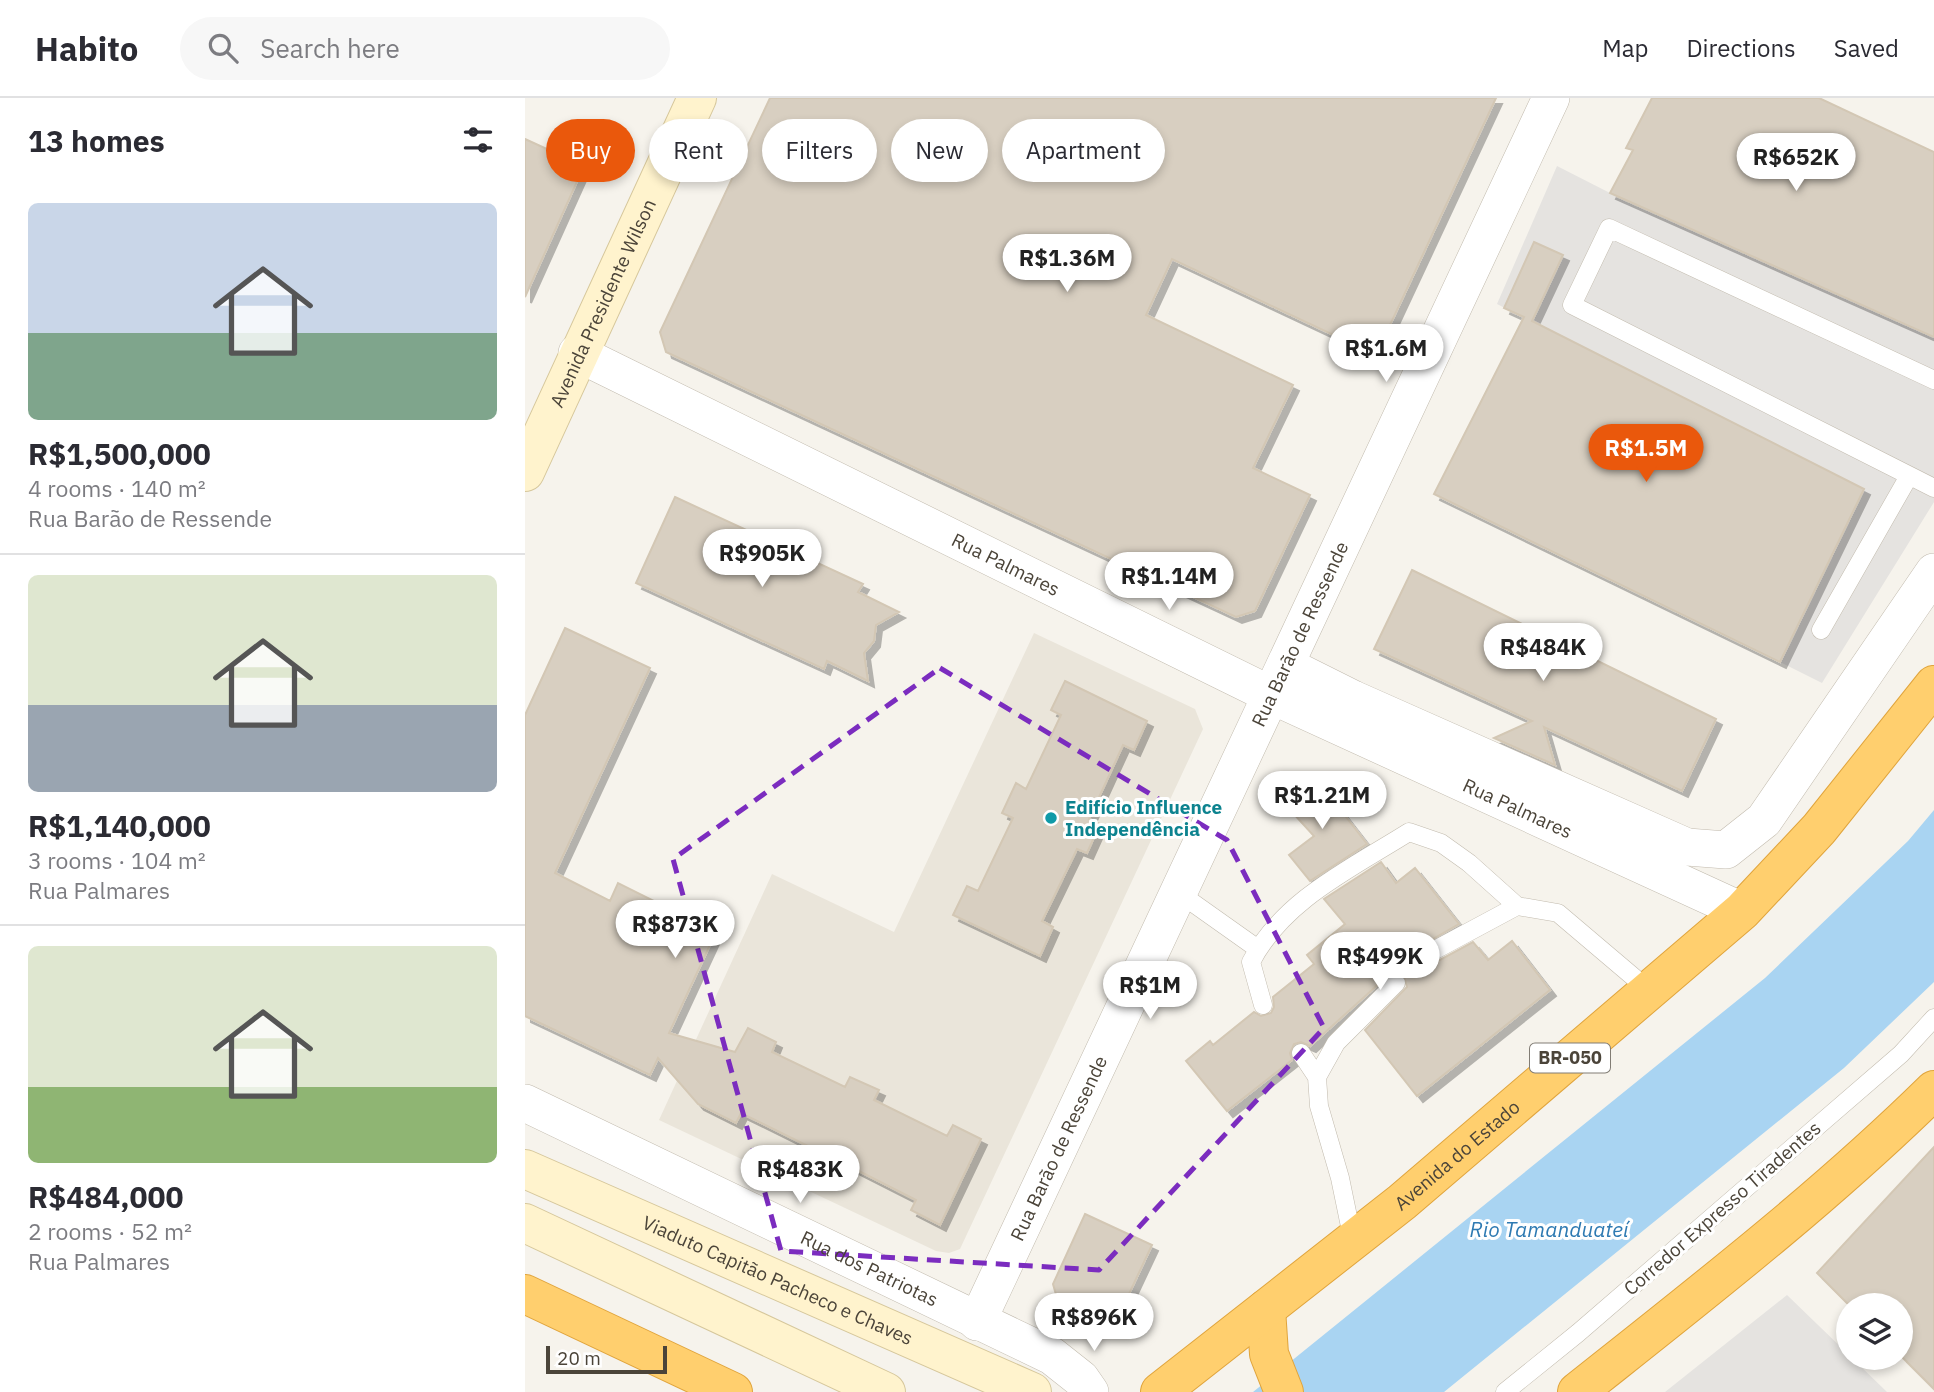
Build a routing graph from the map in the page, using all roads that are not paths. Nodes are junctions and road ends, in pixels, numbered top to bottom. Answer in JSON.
{"nodes":[{"id":1,"x":697,"y":98,"type":"edge"},
{"id":2,"x":1551,"y":98,"type":"edge"},
{"id":3,"x":577,"y":353,"type":"junction"},
{"id":4,"x":1934,"y":380,"type":"edge"},
{"id":5,"x":525,"y":472,"type":"edge"},
{"id":6,"x":1909,"y":476,"type":"junction"},
{"id":7,"x":1934,"y":488,"type":"edge"},
{"id":8,"x":1934,"y":572,"type":"edge"},
{"id":9,"x":1821,"y":630,"type":"dead end"},
{"id":10,"x":1279,"y":680,"type":"junction"},
{"id":11,"x":1934,"y":685,"type":"edge"},
{"id":12,"x":1178,"y":893,"type":"junction"},
{"id":13,"x":1517,"y":906,"type":"junction"},
{"id":14,"x":1742,"y":911,"type":"junction"},
{"id":15,"x":1258,"y":949,"type":"junction"},
{"id":16,"x":1435,"y":950,"type":"dead end"},
{"id":17,"x":1396,"y":983,"type":"dead end"},
{"id":18,"x":1650,"y":991,"type":"junction"},
{"id":19,"x":1262,"y":1005,"type":"dead end"},
{"id":20,"x":1934,"y":1018,"type":"edge"},
{"id":21,"x":1301,"y":1053,"type":"dead end"},
{"id":22,"x":1317,"y":1077,"type":"junction"},
{"id":23,"x":1934,"y":1090,"type":"edge"},
{"id":24,"x":525,"y":1103,"type":"edge"},
{"id":25,"x":525,"y":1169,"type":"edge"},
{"id":26,"x":525,"y":1223,"type":"edge"},
{"id":27,"x":1353,"y":1241,"type":"junction"},
{"id":28,"x":525,"y":1294,"type":"edge"},
{"id":29,"x":1266,"y":1309,"type":"junction"},
{"id":30,"x":977,"y":1322,"type":"junction"},
{"id":31,"x":733,"y":1392,"type":"edge"},
{"id":32,"x":886,"y":1392,"type":"edge"},
{"id":33,"x":1032,"y":1392,"type":"edge"},
{"id":34,"x":1090,"y":1392,"type":"edge"},
{"id":35,"x":1160,"y":1392,"type":"edge"},
{"id":36,"x":1284,"y":1392,"type":"edge"},
{"id":37,"x":1504,"y":1392,"type":"edge"},
{"id":38,"x":1577,"y":1392,"type":"edge"}],
"edges":[{"from":1,"to":3,"type":"main road","name":"Avenida Presidente Wilson"},
{"from":2,"to":10,"type":"street","name":"Rua Barão de Ressende"},
{"from":3,"to":5,"type":"main road","name":"Avenida Presidente Wilson"},
{"from":3,"to":10,"type":"street","name":"Rua Palmares"},
{"from":4,"to":6,"type":"lane"},
{"from":6,"to":7,"type":"lane"},
{"from":6,"to":9,"type":"lane"},
{"from":8,"to":10,"type":"street"},
{"from":10,"to":12,"type":"street","name":"Rua Barão de Ressende"},
{"from":10,"to":14,"type":"street","name":"Rua Palmares"},
{"from":11,"to":14,"type":"highway","name":"Avenida do Estado","number":"BR-050"},
{"from":12,"to":15,"type":"lane"},
{"from":12,"to":30,"type":"street","name":"Rua Barão de Ressende"},
{"from":13,"to":15,"type":"lane"},
{"from":13,"to":16,"type":"lane"},
{"from":13,"to":18,"type":"lane"},
{"from":14,"to":18,"type":"highway","name":"Avenida do Estado","number":"BR-050"},
{"from":15,"to":19,"type":"lane"},
{"from":17,"to":22,"type":"lane"},
{"from":18,"to":27,"type":"highway","name":"Avenida do Estado","number":"BR-050"},
{"from":20,"to":37,"type":"lane","name":"Corredor Expresso Tiradentes"},
{"from":21,"to":22,"type":"lane"},
{"from":22,"to":27,"type":"lane"},
{"from":23,"to":38,"type":"highway"},
{"from":24,"to":30,"type":"street","name":"Rua dos Patriotas"},
{"from":25,"to":33,"type":"main road","name":"Viaduto Capitão Pacheco e Chaves"},
{"from":26,"to":32,"type":"main road"},
{"from":27,"to":29,"type":"highway","name":"Avenida do Estado","number":"BR-050"},
{"from":28,"to":31,"type":"highway"},
{"from":29,"to":35,"type":"highway","name":"Avenida do Estado","number":"BR-050"},
{"from":29,"to":36,"type":"highway"},
{"from":30,"to":34,"type":"street","name":"Rua dos Patriotas"}]}
